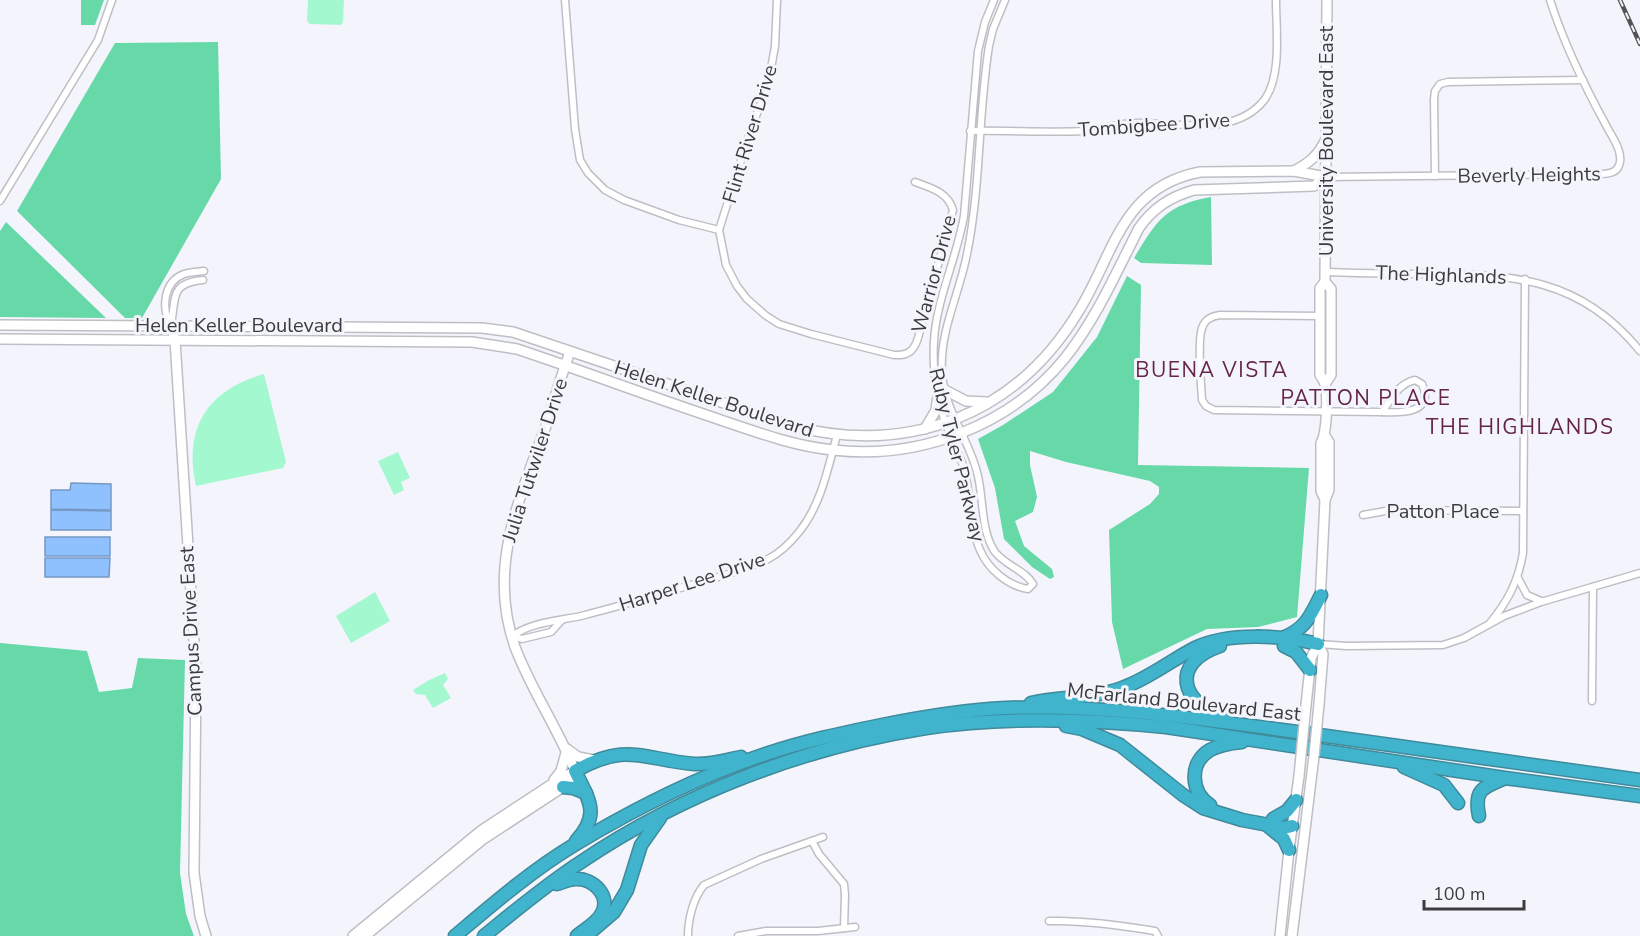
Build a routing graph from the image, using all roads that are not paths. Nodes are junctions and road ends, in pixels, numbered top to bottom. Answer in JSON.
{"nodes":[{"id":1,"x":112,"y":0,"type":"edge"},
{"id":2,"x":565,"y":0,"type":"edge"},
{"id":3,"x":777,"y":0,"type":"edge"},
{"id":4,"x":994,"y":0,"type":"edge"},
{"id":5,"x":1005,"y":0,"type":"edge"},
{"id":6,"x":1276,"y":0,"type":"edge"},
{"id":7,"x":1328,"y":0,"type":"edge"},
{"id":8,"x":1550,"y":0,"type":"edge"},
{"id":9,"x":1583,"y":80,"type":"junction"},
{"id":10,"x":970,"y":131,"type":"junction"},
{"id":11,"x":980,"y":131,"type":"junction"},
{"id":12,"x":1327,"y":137,"type":"junction"},
{"id":13,"x":1294,"y":171,"type":"junction"},
{"id":14,"x":1435,"y":176,"type":"junction"},
{"id":15,"x":1326,"y":177,"type":"junction"},
{"id":16,"x":915,"y":182,"type":"dead end"},
{"id":17,"x":0,"y":201,"type":"edge"},
{"id":18,"x":719,"y":231,"type":"junction"},
{"id":19,"x":204,"y":271,"type":"dead end"},
{"id":20,"x":1326,"y":277,"type":"junction"},
{"id":21,"x":1525,"y":279,"type":"junction"},
{"id":22,"x":204,"y":280,"type":"dead end"},
{"id":23,"x":1320,"y":316,"type":"junction"},
{"id":24,"x":0,"y":325,"type":"edge"},
{"id":25,"x":171,"y":325,"type":"junction"},
{"id":26,"x":0,"y":339,"type":"edge"},
{"id":27,"x":175,"y":340,"type":"junction"},
{"id":28,"x":1640,"y":351,"type":"edge"},
{"id":29,"x":570,"y":352,"type":"junction"},
{"id":30,"x":565,"y":365,"type":"junction"},
{"id":31,"x":1325,"y":384,"type":"junction"},
{"id":32,"x":941,"y":393,"type":"junction"},
{"id":33,"x":989,"y":402,"type":"junction"},
{"id":34,"x":1325,"y":411,"type":"junction"},
{"id":35,"x":1383,"y":412,"type":"junction"},
{"id":36,"x":950,"y":422,"type":"junction"},
{"id":37,"x":925,"y":429,"type":"junction"},
{"id":38,"x":962,"y":433,"type":"junction"},
{"id":39,"x":837,"y":435,"type":"junction"},
{"id":40,"x":950,"y":437,"type":"junction"},
{"id":41,"x":833,"y":450,"type":"junction"},
{"id":42,"x":978,"y":474,"type":"junction"},
{"id":43,"x":966,"y":477,"type":"junction"},
{"id":44,"x":1523,"y":511,"type":"junction"},
{"id":45,"x":1364,"y":515,"type":"dead end"},
{"id":46,"x":987,"y":532,"type":"junction"},
{"id":47,"x":976,"y":534,"type":"junction"},
{"id":48,"x":1640,"y":573,"type":"edge"},
{"id":49,"x":1518,"y":578,"type":"junction"},
{"id":50,"x":1593,"y":587,"type":"junction"},
{"id":51,"x":1321,"y":595,"type":"junction"},
{"id":52,"x":1541,"y":602,"type":"junction"},
{"id":53,"x":561,"y":621,"type":"junction"},
{"id":54,"x":1490,"y":623,"type":"junction"},
{"id":55,"x":512,"y":636,"type":"junction"},
{"id":56,"x":1283,"y":642,"type":"junction"},
{"id":57,"x":1317,"y":644,"type":"junction"},
{"id":58,"x":1310,"y":670,"type":"junction"},
{"id":59,"x":1592,"y":701,"type":"dead end"},
{"id":60,"x":1006,"y":708,"type":"junction"},
{"id":61,"x":1044,"y":720,"type":"junction"},
{"id":62,"x":1239,"y":724,"type":"junction"},
{"id":63,"x":1250,"y":741,"type":"junction"},
{"id":64,"x":567,"y":749,"type":"junction"},
{"id":65,"x":766,"y":754,"type":"junction"},
{"id":66,"x":594,"y":760,"type":"junction"},
{"id":67,"x":1392,"y":762,"type":"junction"},
{"id":68,"x":575,"y":771,"type":"junction"},
{"id":69,"x":1505,"y":778,"type":"junction"},
{"id":70,"x":1640,"y":780,"type":"edge"},
{"id":71,"x":549,"y":786,"type":"junction"},
{"id":72,"x":563,"y":787,"type":"junction"},
{"id":73,"x":585,"y":793,"type":"junction"},
{"id":74,"x":1640,"y":796,"type":"edge"},
{"id":75,"x":1296,"y":801,"type":"junction"},
{"id":76,"x":1458,"y":803,"type":"dead end"},
{"id":77,"x":665,"y":813,"type":"junction"},
{"id":78,"x":1479,"y":816,"type":"dead end"},
{"id":79,"x":1269,"y":822,"type":"junction"},
{"id":80,"x":1292,"y":826,"type":"junction"},
{"id":81,"x":823,"y":837,"type":"dead end"},
{"id":82,"x":812,"y":841,"type":"junction"},
{"id":83,"x":572,"y":846,"type":"junction"},
{"id":84,"x":1289,"y":850,"type":"junction"},
{"id":85,"x":545,"y":888,"type":"junction"},
{"id":86,"x":1049,"y":921,"type":"dead end"},
{"id":87,"x":855,"y":927,"type":"dead end"},
{"id":88,"x":844,"y":928,"type":"junction"},
{"id":89,"x":206,"y":936,"type":"edge"},
{"id":90,"x":353,"y":936,"type":"edge"},
{"id":91,"x":365,"y":936,"type":"edge"},
{"id":92,"x":454,"y":936,"type":"edge"},
{"id":93,"x":484,"y":936,"type":"edge"},
{"id":94,"x":577,"y":936,"type":"edge"},
{"id":95,"x":586,"y":936,"type":"edge"},
{"id":96,"x":688,"y":936,"type":"edge"},
{"id":97,"x":738,"y":936,"type":"edge"},
{"id":98,"x":1158,"y":936,"type":"edge"},
{"id":99,"x":1280,"y":936,"type":"edge"},
{"id":100,"x":1292,"y":936,"type":"edge"}],
"edges":[{"from":1,"to":17,"type":"street"},
{"from":2,"to":18,"type":"street"},
{"from":3,"to":18,"type":"street","name":"Flint River Drive"},
{"from":4,"to":10,"type":"street","name":"Ruby Tyler Parkway"},
{"from":5,"to":11,"type":"street","name":"Ruby Tyler Parkway"},
{"from":6,"to":11,"type":"street","name":"Tombigbee Drive"},
{"from":7,"to":12,"type":"street","name":"University Boulevard East"},
{"from":8,"to":9,"type":"street","name":"Beverly Heights"},
{"from":9,"to":14,"type":"street"},
{"from":9,"to":14,"type":"street","name":"Beverly Heights"},
{"from":10,"to":11,"type":"street","name":"Tombigbee Drive"},
{"from":10,"to":32,"type":"street","name":"Ruby Tyler Parkway"},
{"from":11,"to":32,"type":"street","name":"Ruby Tyler Parkway"},
{"from":12,"to":13,"type":"street"},
{"from":12,"to":15,"type":"street","name":"University Boulevard East"},
{"from":13,"to":15,"type":"street","name":"Helen Keller Boulevard"},
{"from":13,"to":33,"type":"street","name":"Helen Keller Boulevard"},
{"from":14,"to":15,"type":"street","name":"Beverly Heights"},
{"from":15,"to":20,"type":"street","name":"University Boulevard East"},
{"from":15,"to":38,"type":"street","name":"Helen Keller Boulevard"},
{"from":16,"to":18,"type":"street","name":"Warrior Drive"},
{"from":19,"to":25,"type":"street"},
{"from":20,"to":21,"type":"street","name":"The Highlands"},
{"from":20,"to":23,"type":"street","name":"University Boulevard East"},
{"from":20,"to":31,"type":"street","name":"University Boulevard East"},
{"from":21,"to":28,"type":"street","name":"The Highlands"},
{"from":21,"to":44,"type":"street"},
{"from":22,"to":25,"type":"street"},
{"from":23,"to":31,"type":"street","name":"University Boulevard East"},
{"from":23,"to":34,"type":"street"},
{"from":24,"to":25,"type":"street","name":"Helen Keller Boulevard"},
{"from":25,"to":27,"type":"street","name":"Campus Drive East"},
{"from":25,"to":29,"type":"street","name":"Helen Keller Boulevard"},
{"from":26,"to":27,"type":"street","name":"Helen Keller Boulevard"},
{"from":27,"to":30,"type":"street","name":"Helen Keller Boulevard"},
{"from":27,"to":89,"type":"street","name":"Campus Drive East"},
{"from":29,"to":30,"type":"street","name":"Julia Tutwiler Drive"},
{"from":29,"to":39,"type":"street","name":"Helen Keller Boulevard"},
{"from":30,"to":41,"type":"street","name":"Helen Keller Boulevard"},
{"from":30,"to":55,"type":"street","name":"Julia Tutwiler Drive"},
{"from":31,"to":34,"type":"street","name":"University Boulevard East"},
{"from":32,"to":33,"type":"street"},
{"from":32,"to":36,"type":"street","name":"Ruby Tyler Parkway"},
{"from":32,"to":37,"type":"street"},
{"from":33,"to":36,"type":"street","name":"Helen Keller Boulevard"},
{"from":34,"to":35,"type":"street"},
{"from":34,"to":51,"type":"street","name":"University Boulevard East"},
{"from":35,"to":35,"type":"street"},
{"from":36,"to":37,"type":"street","name":"Helen Keller Boulevard"},
{"from":36,"to":38,"type":"street","name":"Ruby Tyler Parkway"},
{"from":36,"to":40,"type":"street","name":"Ruby Tyler Parkway"},
{"from":37,"to":39,"type":"street","name":"Helen Keller Boulevard"},
{"from":38,"to":40,"type":"street","name":"Helen Keller Boulevard"},
{"from":38,"to":42,"type":"street","name":"Ruby Tyler Parkway"},
{"from":39,"to":41,"type":"street","name":"Harper Lee Drive"},
{"from":40,"to":41,"type":"street","name":"Helen Keller Boulevard"},
{"from":40,"to":43,"type":"street","name":"Ruby Tyler Parkway"},
{"from":41,"to":53,"type":"street","name":"Harper Lee Drive"},
{"from":42,"to":43,"type":"street"},
{"from":42,"to":46,"type":"street","name":"Ruby Tyler Parkway"},
{"from":43,"to":47,"type":"street","name":"Ruby Tyler Parkway"},
{"from":44,"to":45,"type":"street","name":"Patton Place"},
{"from":44,"to":49,"type":"street"},
{"from":46,"to":47,"type":"street"},
{"from":46,"to":47,"type":"street","name":"Ruby Tyler Parkway"},
{"from":48,"to":50,"type":"street"},
{"from":49,"to":52,"type":"street"},
{"from":49,"to":54,"type":"street"},
{"from":50,"to":52,"type":"street"},
{"from":50,"to":59,"type":"street"},
{"from":51,"to":56,"type":"highway"},
{"from":51,"to":57,"type":"street","name":"University Boulevard East"},
{"from":52,"to":54,"type":"street"},
{"from":53,"to":55,"type":"street","name":"Harper Lee Drive"},
{"from":53,"to":55,"type":"street","name":"Harper Lee Drive"},
{"from":54,"to":57,"type":"street"},
{"from":55,"to":64,"type":"street","name":"Julia Tutwiler Drive"},
{"from":56,"to":57,"type":"highway"},
{"from":56,"to":58,"type":"highway"},
{"from":56,"to":60,"type":"highway"},
{"from":56,"to":62,"type":"highway"},
{"from":57,"to":58,"type":"street","name":"University Boulevard East"},
{"from":57,"to":100,"type":"street","name":"University Boulevard East","bridge":true},
{"from":58,"to":75,"type":"street","name":"University Boulevard East","bridge":true},
{"from":60,"to":62,"type":"highway","name":"McFarland Boulevard East"},
{"from":60,"to":65,"type":"highway","name":"McFarland Boulevard East"},
{"from":61,"to":63,"type":"highway","name":"McFarland Boulevard East"},
{"from":61,"to":77,"type":"highway","name":"McFarland Boulevard East"},
{"from":61,"to":79,"type":"highway"},
{"from":62,"to":70,"type":"highway","name":"McFarland Boulevard East"},
{"from":63,"to":67,"type":"highway","name":"McFarland Boulevard East"},
{"from":63,"to":79,"type":"highway"},
{"from":64,"to":66,"type":"street"},
{"from":64,"to":68,"type":"street","name":"Julia Tutwiler Drive"},
{"from":64,"to":71,"type":"street"},
{"from":65,"to":66,"type":"highway"},
{"from":65,"to":83,"type":"highway","name":"McFarland Boulevard East"},
{"from":66,"to":68,"type":"highway"},
{"from":67,"to":69,"type":"highway","name":"McFarland Boulevard East"},
{"from":67,"to":76,"type":"highway"},
{"from":68,"to":71,"type":"street"},
{"from":68,"to":72,"type":"street"},
{"from":68,"to":73,"type":"highway"},
{"from":69,"to":74,"type":"highway","name":"McFarland Boulevard East"},
{"from":69,"to":78,"type":"highway"},
{"from":71,"to":90,"type":"street"},
{"from":72,"to":73,"type":"highway"},
{"from":72,"to":91,"type":"street"},
{"from":73,"to":83,"type":"highway"},
{"from":75,"to":79,"type":"highway"},
{"from":75,"to":80,"type":"street","name":"University Boulevard East"},
{"from":77,"to":85,"type":"highway","name":"McFarland Boulevard East"},
{"from":77,"to":95,"type":"highway"},
{"from":79,"to":80,"type":"highway"},
{"from":79,"to":84,"type":"highway"},
{"from":80,"to":84,"type":"street","name":"University Boulevard East"},
{"from":81,"to":82,"type":"street"},
{"from":82,"to":88,"type":"street"},
{"from":82,"to":96,"type":"street"},
{"from":83,"to":92,"type":"highway","name":"McFarland Boulevard East"},
{"from":84,"to":99,"type":"street","name":"University Boulevard East"},
{"from":85,"to":93,"type":"highway","name":"McFarland Boulevard East"},
{"from":85,"to":94,"type":"highway"},
{"from":86,"to":98,"type":"street"},
{"from":87,"to":88,"type":"street"},
{"from":88,"to":97,"type":"street"}]}
